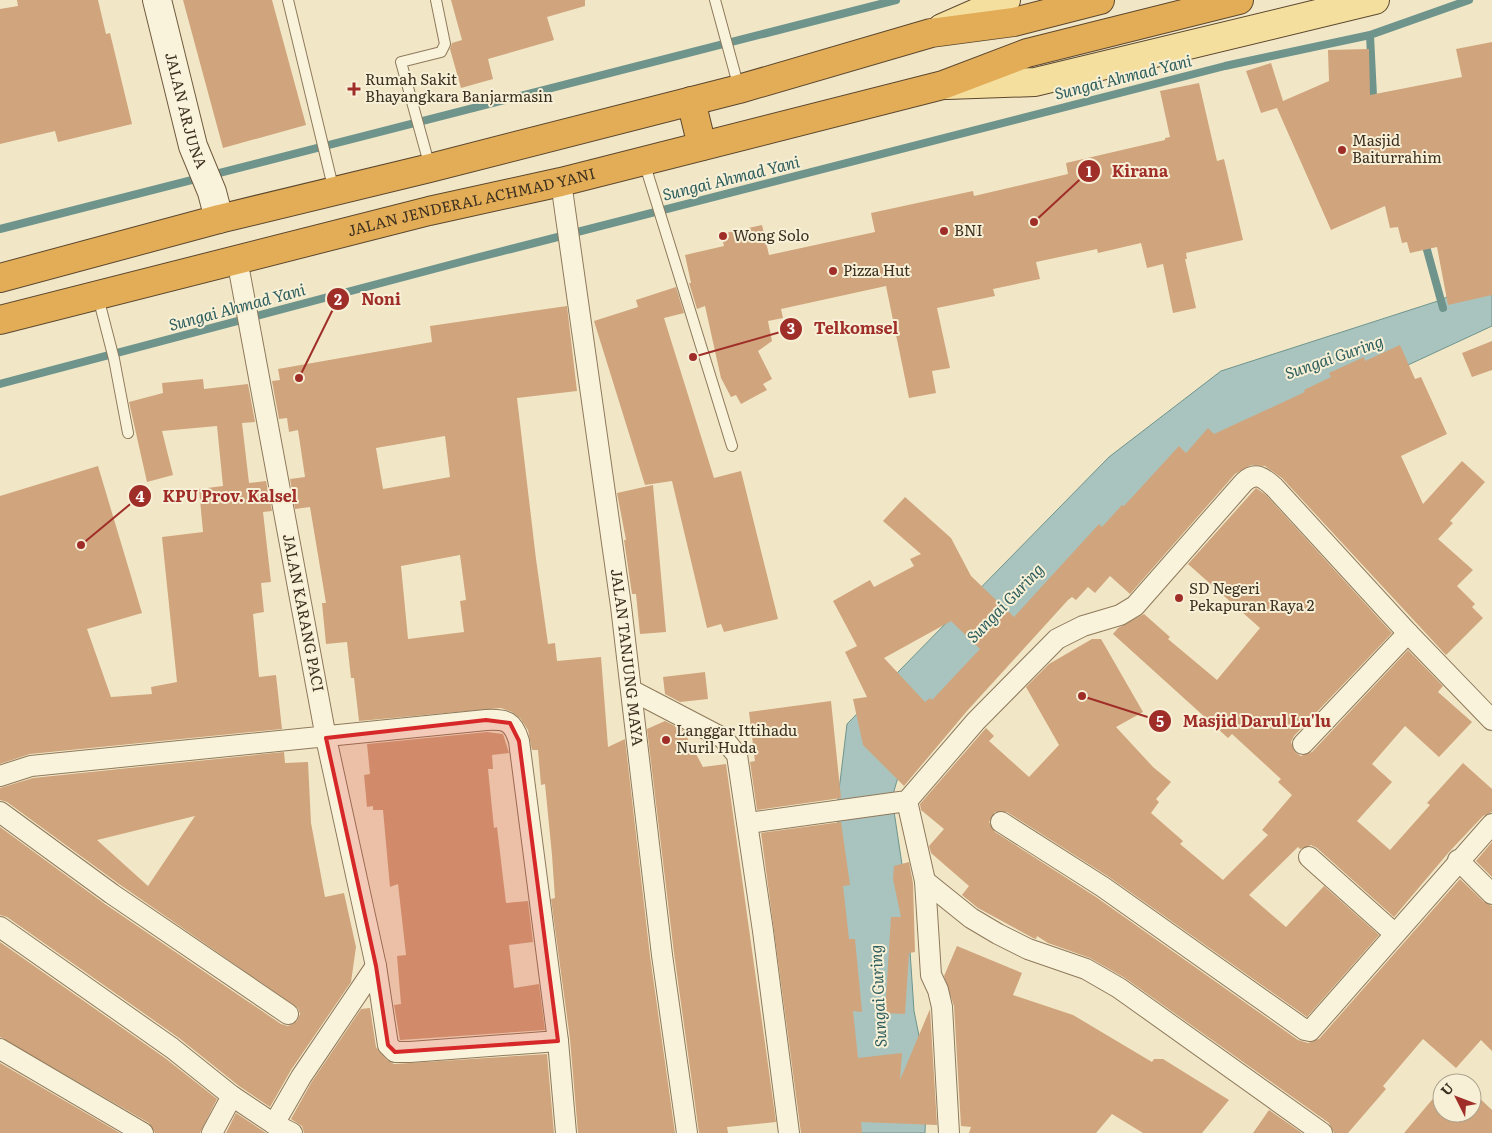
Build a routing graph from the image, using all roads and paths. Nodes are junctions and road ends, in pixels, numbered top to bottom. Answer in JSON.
{"nodes":[{"id":1,"x":157,"y":0,"type":"edge"},
{"id":2,"x":288,"y":0,"type":"edge"},
{"id":3,"x":436,"y":0,"type":"edge"},
{"id":4,"x":715,"y":0,"type":"edge"},
{"id":5,"x":1100,"y":0,"type":"edge"},
{"id":6,"x":1239,"y":0,"type":"edge"},
{"id":7,"x":1376,"y":0,"type":"edge"},
{"id":8,"x":1010,"y":11,"type":"edge"},
{"id":9,"x":943,"y":86,"type":"junction"},
{"id":10,"x":739,"y":89,"type":"junction"},
{"id":11,"x":691,"y":101,"type":"junction"},
{"id":12,"x":702,"y":146,"type":"junction"},
{"id":13,"x":644,"y":161,"type":"junction"},
{"id":14,"x":425,"y":170,"type":"junction"},
{"id":15,"x":334,"y":192,"type":"junction"},
{"id":16,"x":563,"y":194,"type":"junction"},
{"id":17,"x":429,"y":211,"type":"junction"},
{"id":18,"x":219,"y":219,"type":"junction"},
{"id":19,"x":237,"y":259,"type":"junction"},
{"id":20,"x":0,"y":278,"type":"edge"},
{"id":21,"x":98,"y":294,"type":"junction"},
{"id":22,"x":0,"y":320,"type":"edge"},
{"id":23,"x":128,"y":433,"type":"dead end"},
{"id":24,"x":732,"y":446,"type":"dead end"},
{"id":25,"x":1408,"y":634,"type":"junction"},
{"id":26,"x":631,"y":690,"type":"junction"},
{"id":27,"x":1492,"y":720,"type":"edge"},
{"id":28,"x":326,"y":738,"type":"junction"},
{"id":29,"x":1303,"y":744,"type":"dead end"},
{"id":30,"x":0,"y":776,"type":"edge"},
{"id":31,"x":899,"y":802,"type":"junction"},
{"id":32,"x":0,"y":812,"type":"edge"},
{"id":33,"x":1001,"y":822,"type":"dead end"},
{"id":34,"x":748,"y":823,"type":"junction"},
{"id":35,"x":1492,"y":824,"type":"edge"},
{"id":36,"x":1308,"y":857,"type":"dead end"},
{"id":37,"x":1458,"y":860,"type":"junction"},
{"id":38,"x":925,"y":881,"type":"junction"},
{"id":39,"x":1492,"y":894,"type":"edge"},
{"id":40,"x":0,"y":927,"type":"edge"},
{"id":41,"x":1394,"y":934,"type":"junction"},
{"id":42,"x":376,"y":966,"type":"junction"},
{"id":43,"x":288,"y":1014,"type":"dead end"},
{"id":44,"x":558,"y":1040,"type":"junction"},
{"id":45,"x":0,"y":1049,"type":"edge"},
{"id":46,"x":232,"y":1096,"type":"junction"},
{"id":47,"x":274,"y":1124,"type":"junction"},
{"id":48,"x":143,"y":1133,"type":"edge"},
{"id":49,"x":212,"y":1133,"type":"edge"},
{"id":50,"x":292,"y":1133,"type":"edge"},
{"id":51,"x":566,"y":1133,"type":"edge"},
{"id":52,"x":686,"y":1133,"type":"edge"},
{"id":53,"x":789,"y":1133,"type":"edge"},
{"id":54,"x":949,"y":1133,"type":"edge"},
{"id":55,"x":1322,"y":1133,"type":"edge"}],
"edges":[{"from":1,"to":18,"type":"street","name":"JALAN ARJUNA"},
{"from":2,"to":15,"type":"lane"},
{"from":3,"to":14,"type":"lane"},
{"from":4,"to":10,"type":"lane"},
{"from":5,"to":8,"type":"highway"},
{"from":6,"to":9,"type":"highway","name":"JALAN JENDERAL ACHMAD YANI"},
{"from":7,"to":9,"type":"main road","name":"JALAN JENDERAL ACHMAD YANI"},
{"from":8,"to":10,"type":"highway"},
{"from":9,"to":12,"type":"highway","name":"JALAN JENDERAL ACHMAD YANI"},
{"from":10,"to":11,"type":"highway"},
{"from":11,"to":12,"type":"highway"},
{"from":11,"to":14,"type":"highway"},
{"from":12,"to":13,"type":"highway","name":"JALAN JENDERAL ACHMAD YANI"},
{"from":13,"to":16,"type":"highway","name":"JALAN JENDERAL ACHMAD YANI"},
{"from":13,"to":24,"type":"lane"},
{"from":14,"to":15,"type":"highway"},
{"from":14,"to":17,"type":"highway"},
{"from":15,"to":18,"type":"highway"},
{"from":16,"to":17,"type":"highway","name":"JALAN JENDERAL ACHMAD YANI"},
{"from":16,"to":26,"type":"street","name":"JALAN TANJUNG MAYA"},
{"from":17,"to":19,"type":"highway","name":"JALAN JENDERAL ACHMAD YANI"},
{"from":18,"to":20,"type":"highway"},
{"from":19,"to":21,"type":"highway","name":"JALAN JENDERAL ACHMAD YANI"},
{"from":19,"to":28,"type":"street","name":"JALAN KARANG PACI"},
{"from":21,"to":22,"type":"highway","name":"JALAN JENDERAL ACHMAD YANI"},
{"from":21,"to":23,"type":"lane"},
{"from":25,"to":27,"type":"street"},
{"from":25,"to":29,"type":"street"},
{"from":25,"to":31,"type":"street"},
{"from":26,"to":34,"type":"street"},
{"from":26,"to":52,"type":"street","name":"JALAN TANJUNG MAYA"},
{"from":28,"to":30,"type":"street"},
{"from":28,"to":42,"type":"street","name":"JALAN KARANG PACI"},
{"from":28,"to":44,"type":"street"},
{"from":31,"to":34,"type":"street"},
{"from":31,"to":38,"type":"street"},
{"from":32,"to":43,"type":"street"},
{"from":33,"to":41,"type":"street"},
{"from":34,"to":53,"type":"street"},
{"from":35,"to":37,"type":"street"},
{"from":36,"to":41,"type":"street"},
{"from":37,"to":39,"type":"street"},
{"from":37,"to":41,"type":"street"},
{"from":38,"to":54,"type":"street"},
{"from":38,"to":55,"type":"street"},
{"from":40,"to":46,"type":"street"},
{"from":42,"to":44,"type":"street","name":"JALAN KARANG PACI"},
{"from":42,"to":47,"type":"street"},
{"from":44,"to":51,"type":"street"},
{"from":45,"to":48,"type":"street"},
{"from":46,"to":47,"type":"street"},
{"from":46,"to":49,"type":"street"},
{"from":47,"to":50,"type":"street"}]}
